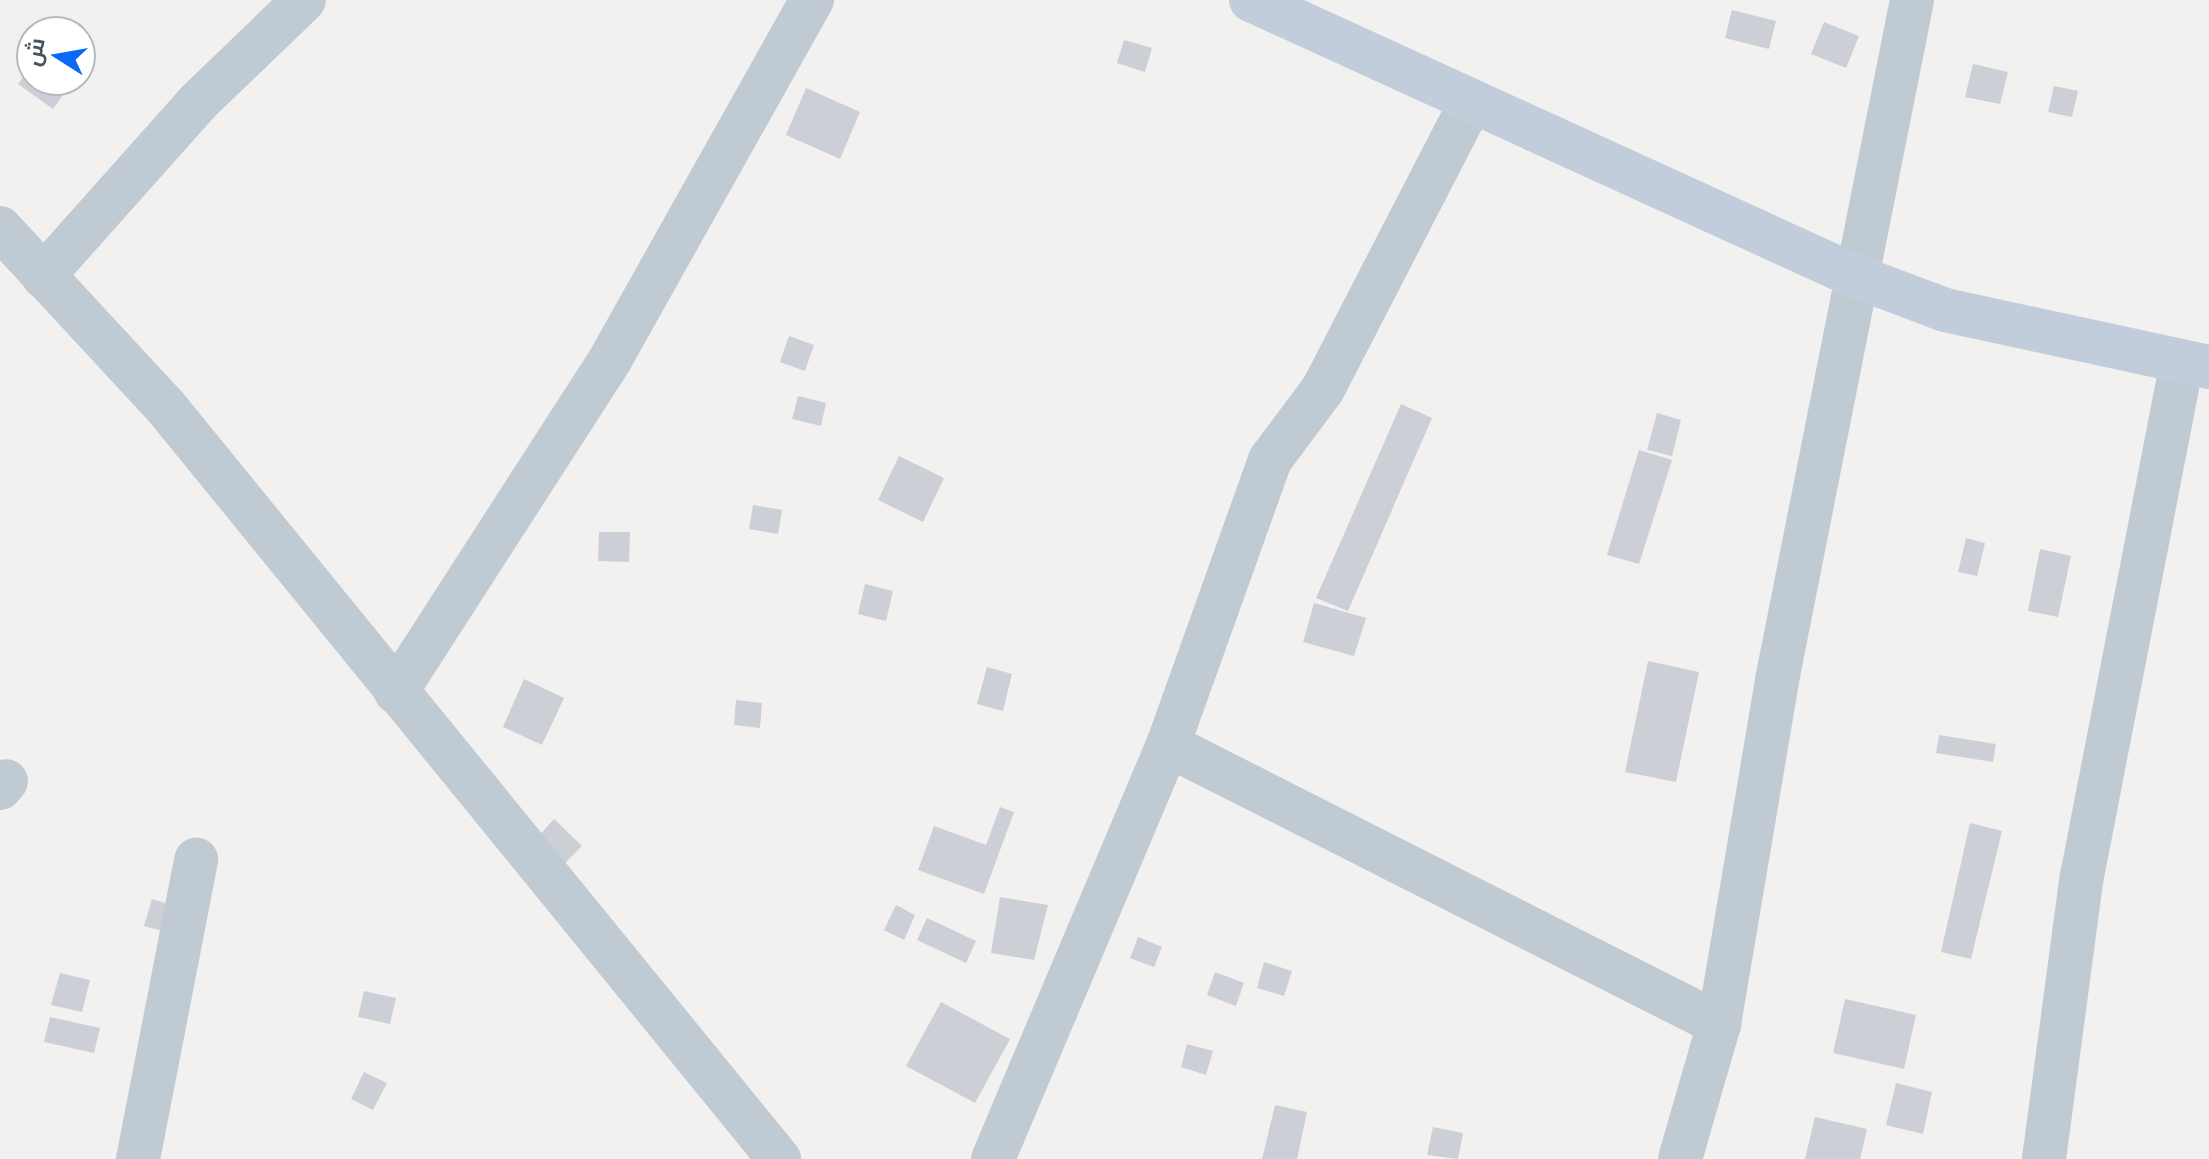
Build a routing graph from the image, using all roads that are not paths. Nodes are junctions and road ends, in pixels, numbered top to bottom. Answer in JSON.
{"nodes":[{"id":1,"x":304,"y":0,"type":"edge"},
{"id":2,"x":812,"y":0,"type":"edge"},
{"id":3,"x":1251,"y":0,"type":"edge"},
{"id":4,"x":1912,"y":0,"type":"edge"},
{"id":5,"x":1302,"y":11,"type":"edge"},
{"id":6,"x":1471,"y":102,"type":"junction"},
{"id":7,"x":0,"y":228,"type":"edge"},
{"id":8,"x":43,"y":276,"type":"junction"},
{"id":9,"x":1855,"y":276,"type":"junction"},
{"id":10,"x":2196,"y":365,"type":"edge"},
{"id":11,"x":396,"y":692,"type":"junction"},
{"id":12,"x":1168,"y":745,"type":"junction"},
{"id":13,"x":196,"y":860,"type":"dead end"},
{"id":14,"x":1719,"y":1024,"type":"junction"},
{"id":15,"x":138,"y":1159,"type":"edge"},
{"id":16,"x":779,"y":1159,"type":"edge"},
{"id":17,"x":993,"y":1159,"type":"edge"},
{"id":18,"x":1680,"y":1159,"type":"edge"},
{"id":19,"x":2044,"y":1159,"type":"edge"}],
"edges":[{"from":1,"to":8,"type":"street"},
{"from":2,"to":11,"type":"street"},
{"from":3,"to":5,"type":"main road"},
{"from":4,"to":9,"type":"street"},
{"from":5,"to":6,"type":"main road"},
{"from":6,"to":9,"type":"main road"},
{"from":6,"to":12,"type":"street"},
{"from":7,"to":8,"type":"street"},
{"from":8,"to":11,"type":"street"},
{"from":9,"to":10,"type":"main road"},
{"from":9,"to":14,"type":"street"},
{"from":10,"to":19,"type":"street"},
{"from":11,"to":16,"type":"street"},
{"from":12,"to":14,"type":"street"},
{"from":12,"to":17,"type":"street"},
{"from":13,"to":15,"type":"street"},
{"from":14,"to":18,"type":"street"}]}
